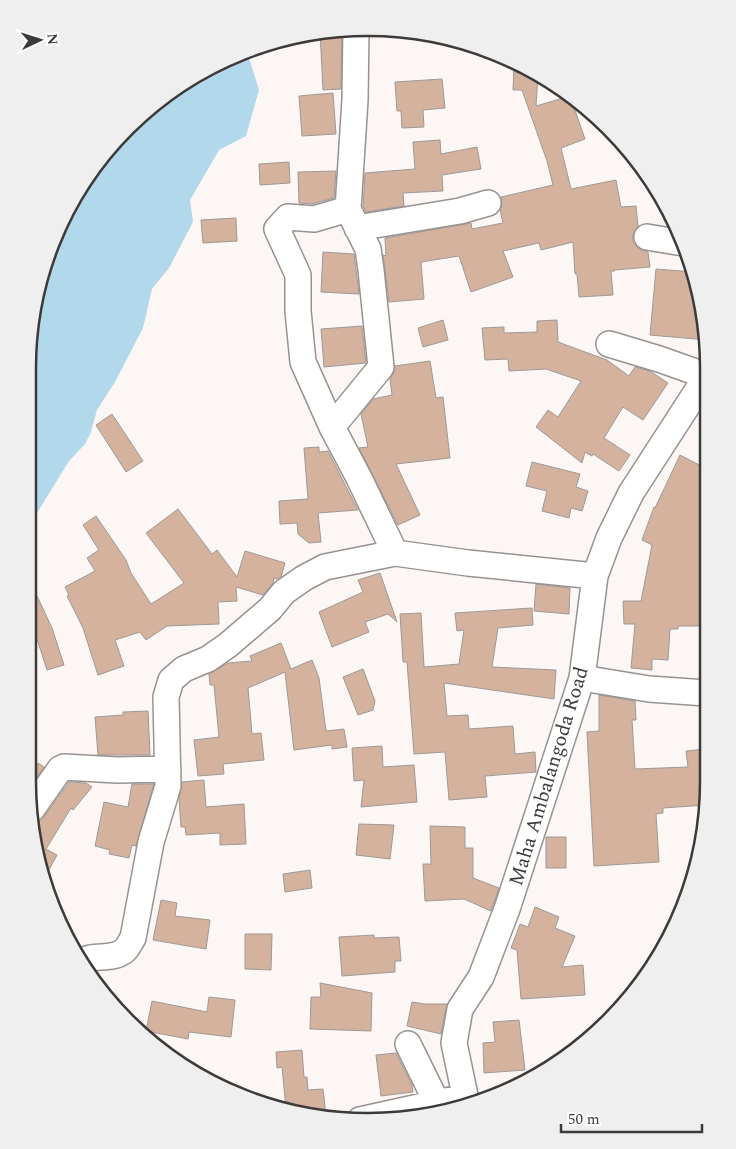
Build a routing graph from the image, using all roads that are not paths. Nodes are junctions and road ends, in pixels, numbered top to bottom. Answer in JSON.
{"nodes":[{"id":1,"x":356,"y":37,"type":"edge"},
{"id":2,"x":488,"y":203,"type":"dead end"},
{"id":3,"x":352,"y":218,"type":"junction"},
{"id":4,"x":647,"y":237,"type":"dead end"},
{"id":5,"x":674,"y":242,"type":"edge"},
{"id":6,"x":609,"y":344,"type":"dead end"},
{"id":7,"x":700,"y":373,"type":"edge"},
{"id":8,"x":700,"y":386,"type":"edge"},
{"id":9,"x":332,"y":427,"type":"junction"},
{"id":10,"x":395,"y":553,"type":"junction"},
{"id":11,"x":596,"y":576,"type":"junction"},
{"id":12,"x":582,"y":678,"type":"junction"},
{"id":13,"x":700,"y":693,"type":"edge"},
{"id":14,"x":168,"y":769,"type":"junction"},
{"id":15,"x":37,"y":802,"type":"edge"},
{"id":16,"x":88,"y":959,"type":"edge"},
{"id":17,"x":408,"y":1044,"type":"dead end"},
{"id":18,"x":465,"y":1098,"type":"edge"},
{"id":19,"x":449,"y":1102,"type":"edge"},
{"id":20,"x":437,"y":1103,"type":"junction"},
{"id":21,"x":401,"y":1111,"type":"edge"}],
"edges":[{"from":1,"to":3,"type":"street"},
{"from":2,"to":3,"type":"street"},
{"from":3,"to":9,"type":"street"},
{"from":3,"to":9,"type":"street"},
{"from":4,"to":5,"type":"street"},
{"from":6,"to":7,"type":"street"},
{"from":8,"to":11,"type":"street","name":"Maha Ambalangoda Road"},
{"from":9,"to":10,"type":"street"},
{"from":10,"to":11,"type":"street"},
{"from":10,"to":14,"type":"street"},
{"from":11,"to":12,"type":"street","name":"Maha Ambalangoda Road"},
{"from":12,"to":13,"type":"street"},
{"from":12,"to":18,"type":"street","name":"Maha Ambalangoda Road"},
{"from":14,"to":15,"type":"street"},
{"from":14,"to":16,"type":"street"},
{"from":17,"to":20,"type":"street"},
{"from":19,"to":20,"type":"street"},
{"from":20,"to":21,"type":"street"}]}
